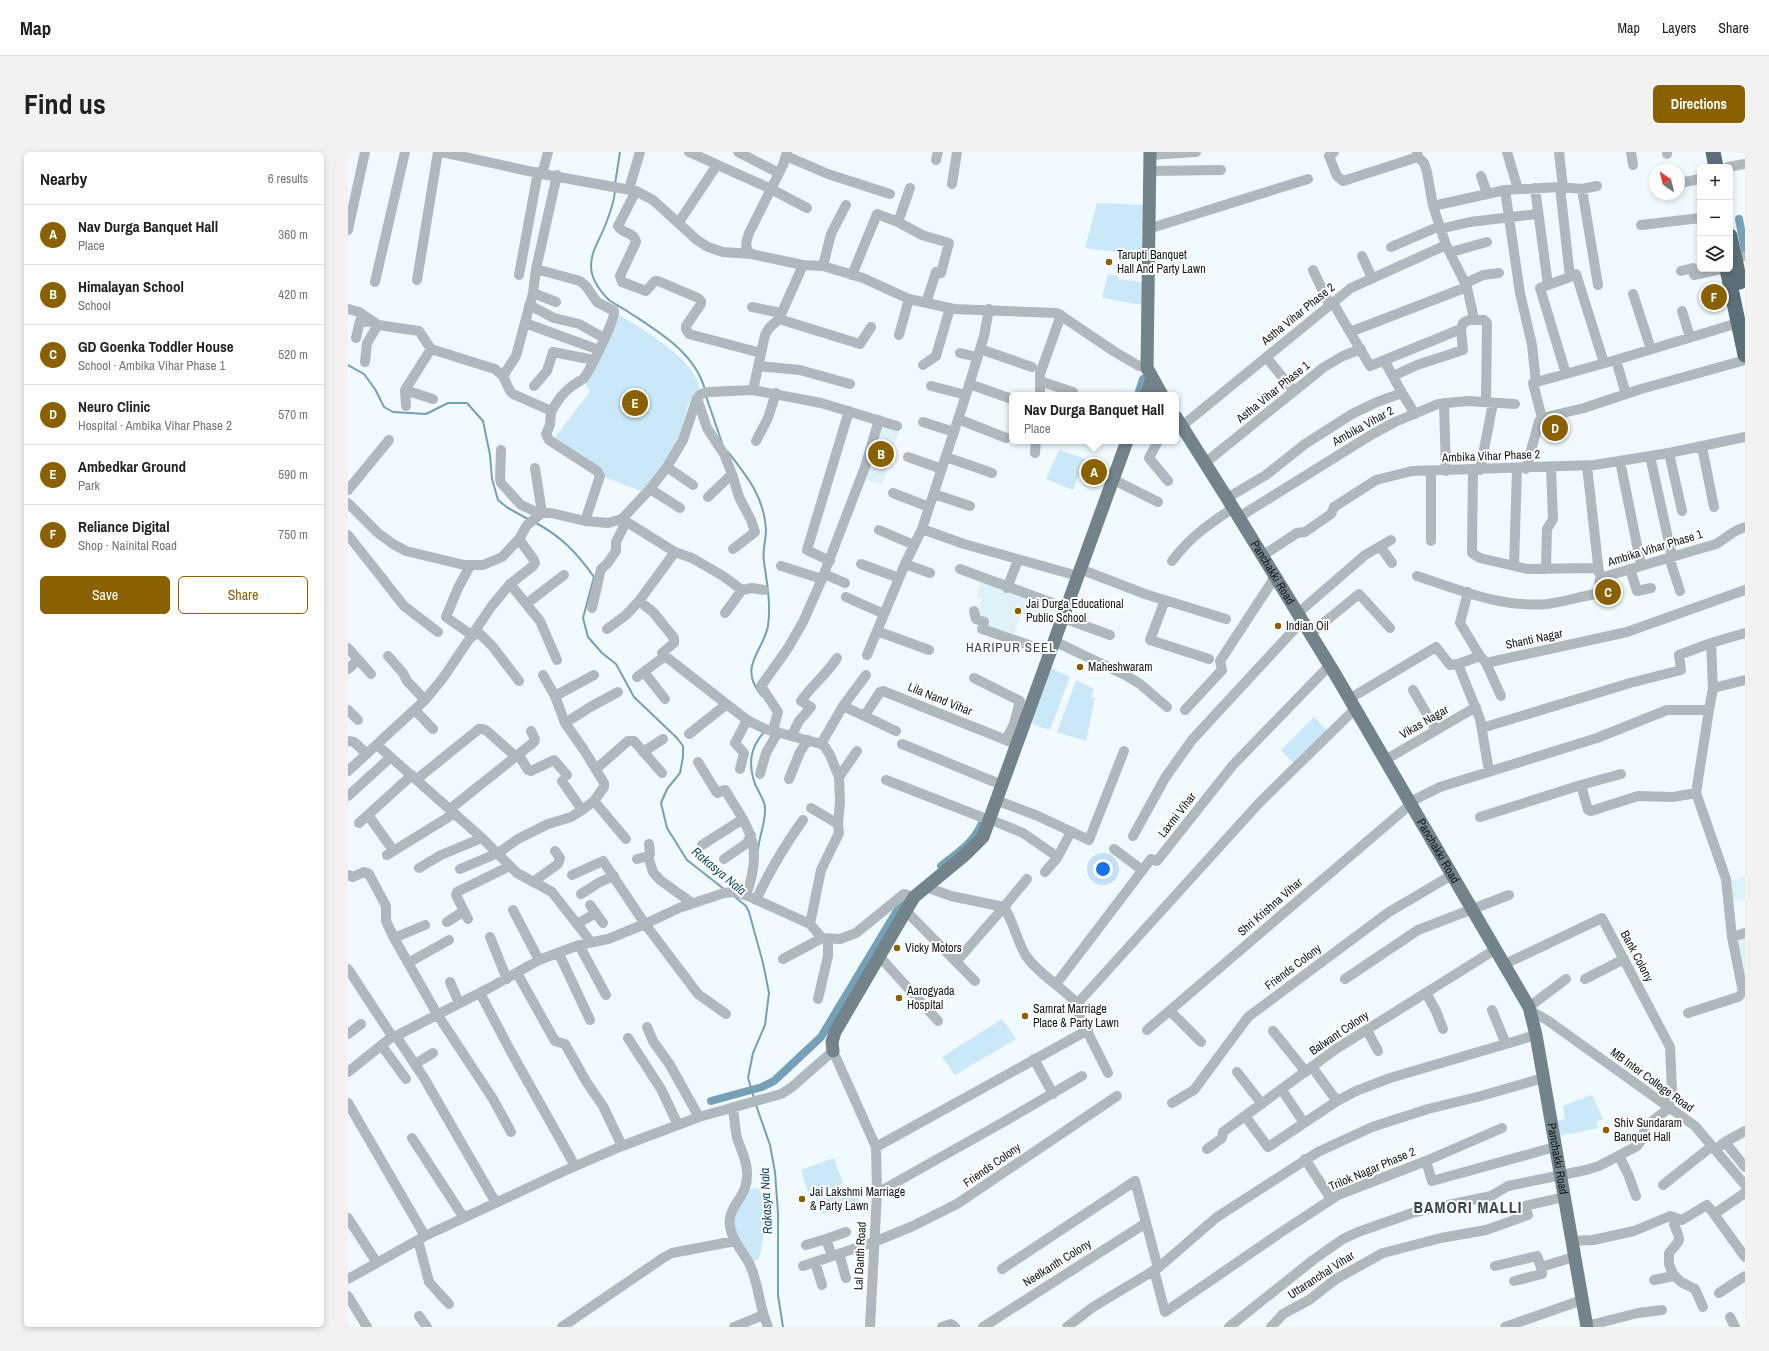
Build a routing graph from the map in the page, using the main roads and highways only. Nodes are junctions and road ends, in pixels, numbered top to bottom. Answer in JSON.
{"nodes":[{"id":1,"x":1704,"y":152,"type":"edge"},
{"id":2,"x":1713,"y":152,"type":"edge"},
{"id":3,"x":1150,"y":154,"type":"edge"},
{"id":4,"x":1706,"y":164,"type":"edge"},
{"id":5,"x":1715,"y":164,"type":"edge"},
{"id":6,"x":1733,"y":251,"type":"edge"},
{"id":7,"x":1735,"y":261,"type":"edge"},
{"id":8,"x":1741,"y":293,"type":"edge"},
{"id":9,"x":1742,"y":322,"type":"edge"},
{"id":10,"x":1745,"y":355,"type":"edge"},
{"id":11,"x":1150,"y":373,"type":"junction"},
{"id":12,"x":1147,"y":392,"type":"edge"},
{"id":13,"x":1160,"y":392,"type":"edge"},
{"id":14,"x":1179,"y":422,"type":"edge"},
{"id":15,"x":1126,"y":444,"type":"edge"},
{"id":16,"x":833,"y":1051,"type":"road end"},
{"id":17,"x":1586,"y":1327,"type":"edge"}],
"edges":[{"from":1,"to":4,"type":"highway"},
{"from":2,"to":5,"type":"highway"},
{"from":3,"to":11,"type":"main road"},
{"from":6,"to":7,"type":"highway"},
{"from":7,"to":8,"type":"highway"},
{"from":8,"to":9,"type":"highway"},
{"from":9,"to":10,"type":"highway"},
{"from":11,"to":12,"type":"main road"},
{"from":11,"to":13,"type":"main road"},
{"from":14,"to":17,"type":"main road","name":"Panchakki Road"},
{"from":15,"to":16,"type":"main road"}]}
